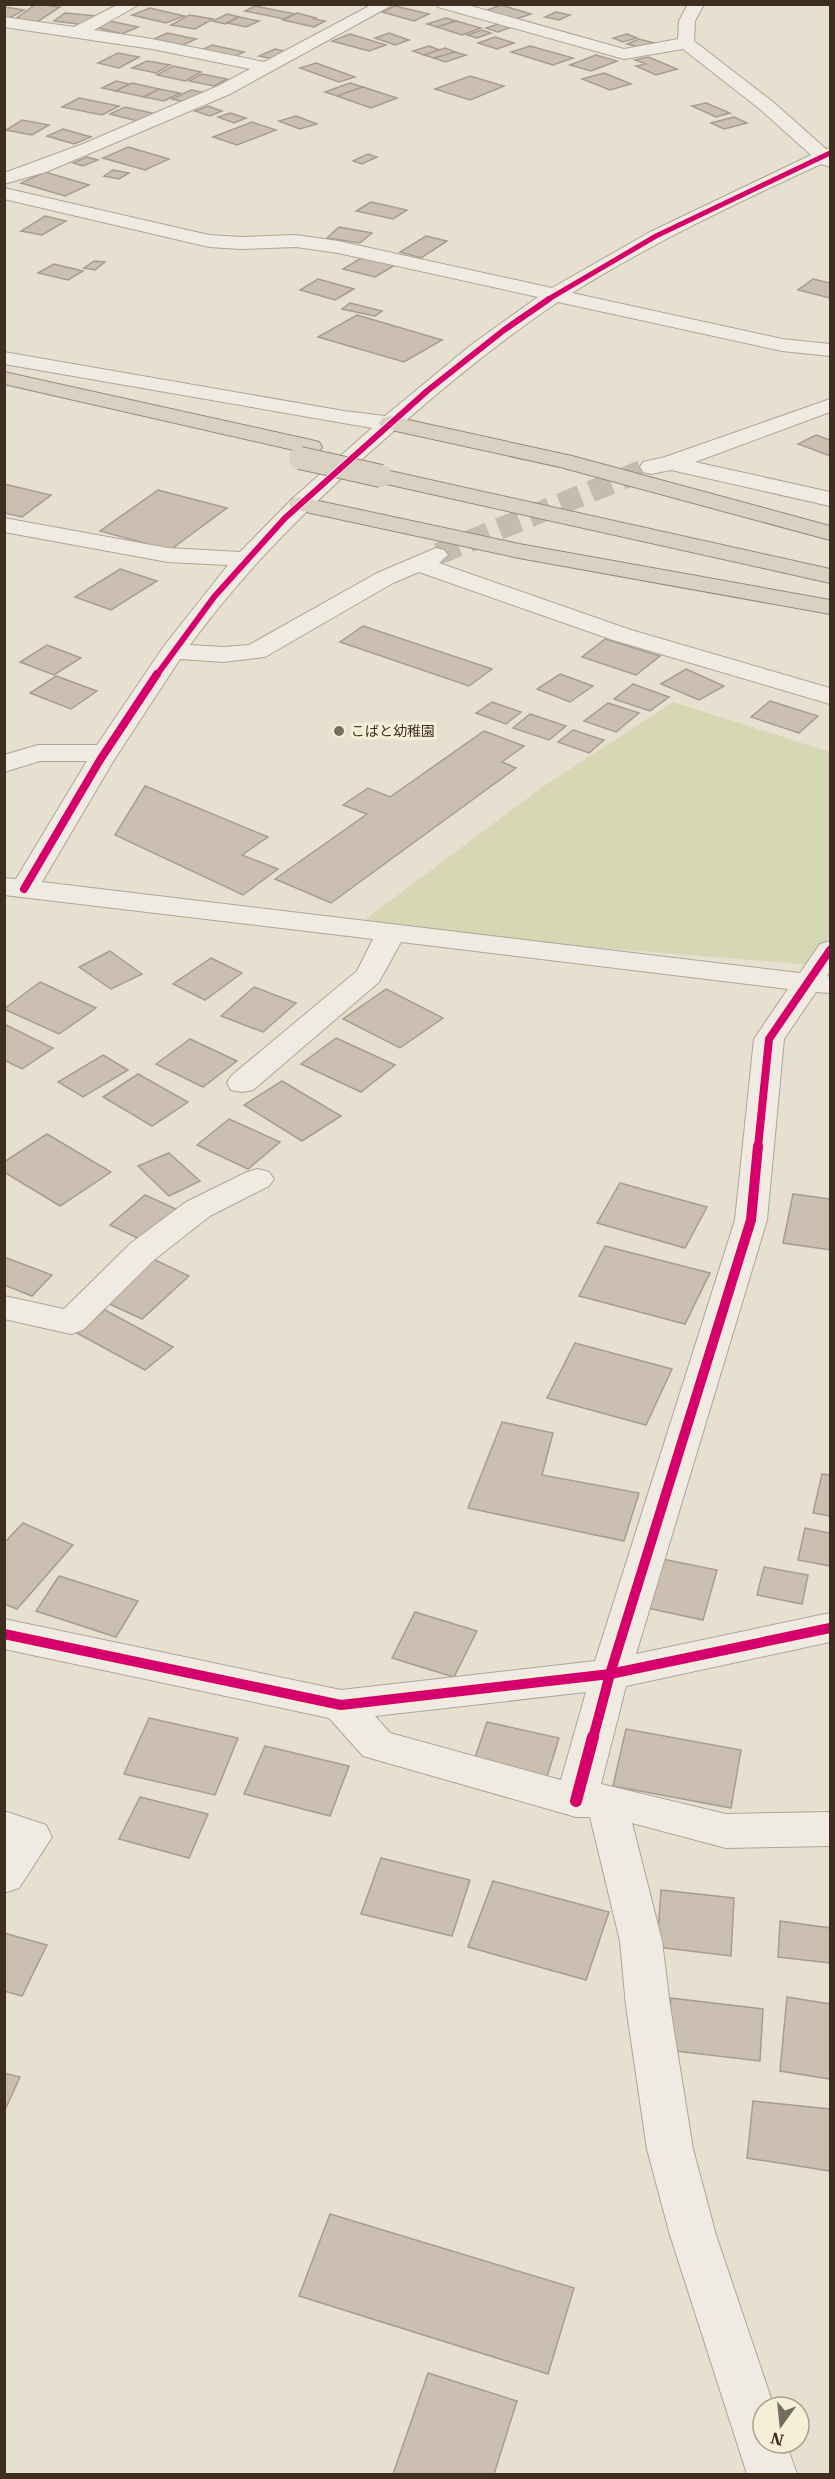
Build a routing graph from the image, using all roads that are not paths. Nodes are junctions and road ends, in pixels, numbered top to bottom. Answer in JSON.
{"nodes":[{"id":1,"x":132,"y":4,"type":"edge"},
{"id":2,"x":386,"y":4,"type":"edge"},
{"id":3,"x":444,"y":4,"type":"edge"},
{"id":4,"x":696,"y":4,"type":"edge"},
{"id":5,"x":4,"y":22,"type":"edge"},
{"id":6,"x":76,"y":33,"type":"junction"},
{"id":7,"x":686,"y":43,"type":"junction"},
{"id":8,"x":267,"y":68,"type":"junction"},
{"id":9,"x":828,"y":157,"type":"edge"},
{"id":10,"x":4,"y":179,"type":"edge"},
{"id":11,"x":4,"y":192,"type":"edge"},
{"id":12,"x":555,"y":294,"type":"junction"},
{"id":13,"x":831,"y":350,"type":"edge"},
{"id":14,"x":4,"y":358,"type":"edge"},
{"id":15,"x":4,"y":378,"type":"edge"},
{"id":16,"x":4,"y":392,"type":"edge"},
{"id":17,"x":831,"y":405,"type":"edge"},
{"id":18,"x":390,"y":423,"type":"junction"},
{"id":19,"x":306,"y":452,"type":"junction"},
{"id":20,"x":387,"y":471,"type":"junction"},
{"id":21,"x":831,"y":499,"type":"edge"},
{"id":22,"x":300,"y":504,"type":"junction"},
{"id":23,"x":4,"y":525,"type":"edge"},
{"id":24,"x":831,"y":533,"type":"edge"},
{"id":25,"x":246,"y":559,"type":"junction"},
{"id":26,"x":831,"y":562,"type":"edge"},
{"id":27,"x":831,"y":576,"type":"edge"},
{"id":28,"x":831,"y":607,"type":"edge"},
{"id":29,"x":173,"y":651,"type":"junction"},
{"id":30,"x":831,"y":696,"type":"edge"},
{"id":31,"x":103,"y":753,"type":"junction"},
{"id":32,"x":4,"y":764,"type":"edge"},
{"id":33,"x":14,"y":888,"type":"edge"},
{"id":34,"x":391,"y":933,"type":"junction"},
{"id":35,"x":831,"y":950,"type":"edge"},
{"id":36,"x":820,"y":983,"type":"edge"},
{"id":37,"x":242,"y":1083,"type":"dead end"},
{"id":38,"x":258,"y":1179,"type":"dead end"},
{"id":39,"x":4,"y":1307,"type":"edge"},
{"id":40,"x":831,"y":1628,"type":"edge"},
{"id":41,"x":4,"y":1634,"type":"edge"},
{"id":42,"x":610,"y":1674,"type":"junction"},
{"id":43,"x":341,"y":1705,"type":"junction"},
{"id":44,"x":591,"y":1801,"type":"junction"},
{"id":45,"x":4,"y":1828,"type":"edge"},
{"id":46,"x":831,"y":1829,"type":"edge"},
{"id":47,"x":4,"y":1876,"type":"edge"},
{"id":48,"x":772,"y":2475,"type":"edge"}],
"edges":[{"from":1,"to":6,"type":"street"},
{"from":2,"to":8,"type":"street"},
{"from":3,"to":7,"type":"street"},
{"from":4,"to":7,"type":"street"},
{"from":5,"to":6,"type":"street"},
{"from":6,"to":8,"type":"street"},
{"from":7,"to":9,"type":"street"},
{"from":8,"to":10,"type":"street"},
{"from":9,"to":12,"type":"street"},
{"from":11,"to":12,"type":"street"},
{"from":12,"to":13,"type":"street"},
{"from":12,"to":18,"type":"street"},
{"from":14,"to":18,"type":"street"},
{"from":15,"to":19,"type":"highway"},
{"from":16,"to":19,"type":"highway"},
{"from":17,"to":21,"type":"street"},
{"from":18,"to":22,"type":"street"},
{"from":18,"to":24,"type":"highway"},
{"from":19,"to":20,"type":"highway","bridge":true},
{"from":20,"to":26,"type":"highway"},
{"from":20,"to":27,"type":"highway"},
{"from":22,"to":25,"type":"street"},
{"from":22,"to":28,"type":"highway"},
{"from":23,"to":25,"type":"street"},
{"from":25,"to":29,"type":"street"},
{"from":29,"to":30,"type":"street"},
{"from":29,"to":31,"type":"street"},
{"from":31,"to":32,"type":"street"},
{"from":31,"to":33,"type":"street"},
{"from":33,"to":34,"type":"street"},
{"from":34,"to":36,"type":"street"},
{"from":34,"to":37,"type":"street"},
{"from":35,"to":36,"type":"street"},
{"from":36,"to":42,"type":"street"},
{"from":38,"to":39,"type":"street"},
{"from":40,"to":42,"type":"street"},
{"from":41,"to":43,"type":"street"},
{"from":42,"to":43,"type":"street"},
{"from":42,"to":44,"type":"street"},
{"from":43,"to":44,"type":"street"},
{"from":44,"to":46,"type":"street"},
{"from":44,"to":48,"type":"street"},
{"from":45,"to":47,"type":"street"}]}
